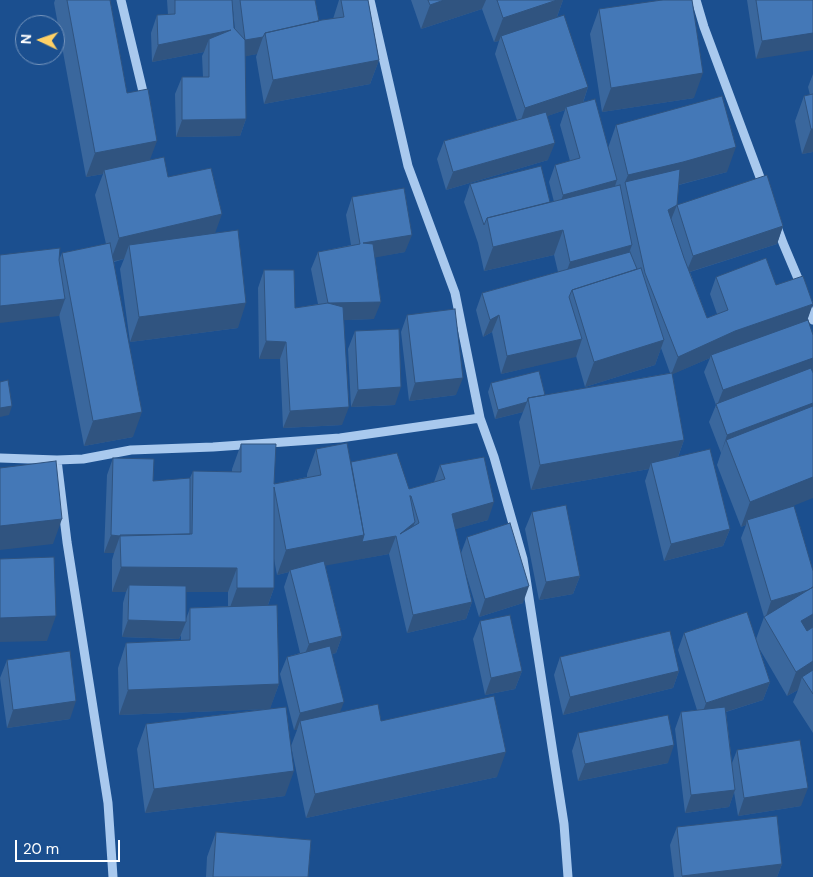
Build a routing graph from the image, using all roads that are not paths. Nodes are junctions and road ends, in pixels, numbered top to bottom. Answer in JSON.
{"nodes":[{"id":1,"x":121,"y":0,"type":"edge"},
{"id":2,"x":370,"y":0,"type":"edge"},
{"id":3,"x":696,"y":0,"type":"edge"},
{"id":4,"x":146,"y":106,"type":"edge"},
{"id":5,"x":766,"y":192,"type":"edge"},
{"id":6,"x":774,"y":218,"type":"edge"},
{"id":7,"x":813,"y":320,"type":"edge"},
{"id":8,"x":480,"y":418,"type":"junction"},
{"id":9,"x":0,"y":458,"type":"edge"},
{"id":10,"x":57,"y":460,"type":"junction"},
{"id":11,"x":113,"y":877,"type":"edge"},
{"id":12,"x":568,"y":877,"type":"edge"}],
"edges":[{"from":1,"to":4,"type":"street"},
{"from":2,"to":8,"type":"street"},
{"from":3,"to":5,"type":"street"},
{"from":6,"to":7,"type":"street"},
{"from":8,"to":10,"type":"street"},
{"from":8,"to":12,"type":"street"},
{"from":9,"to":10,"type":"street"},
{"from":10,"to":11,"type":"street"}]}
